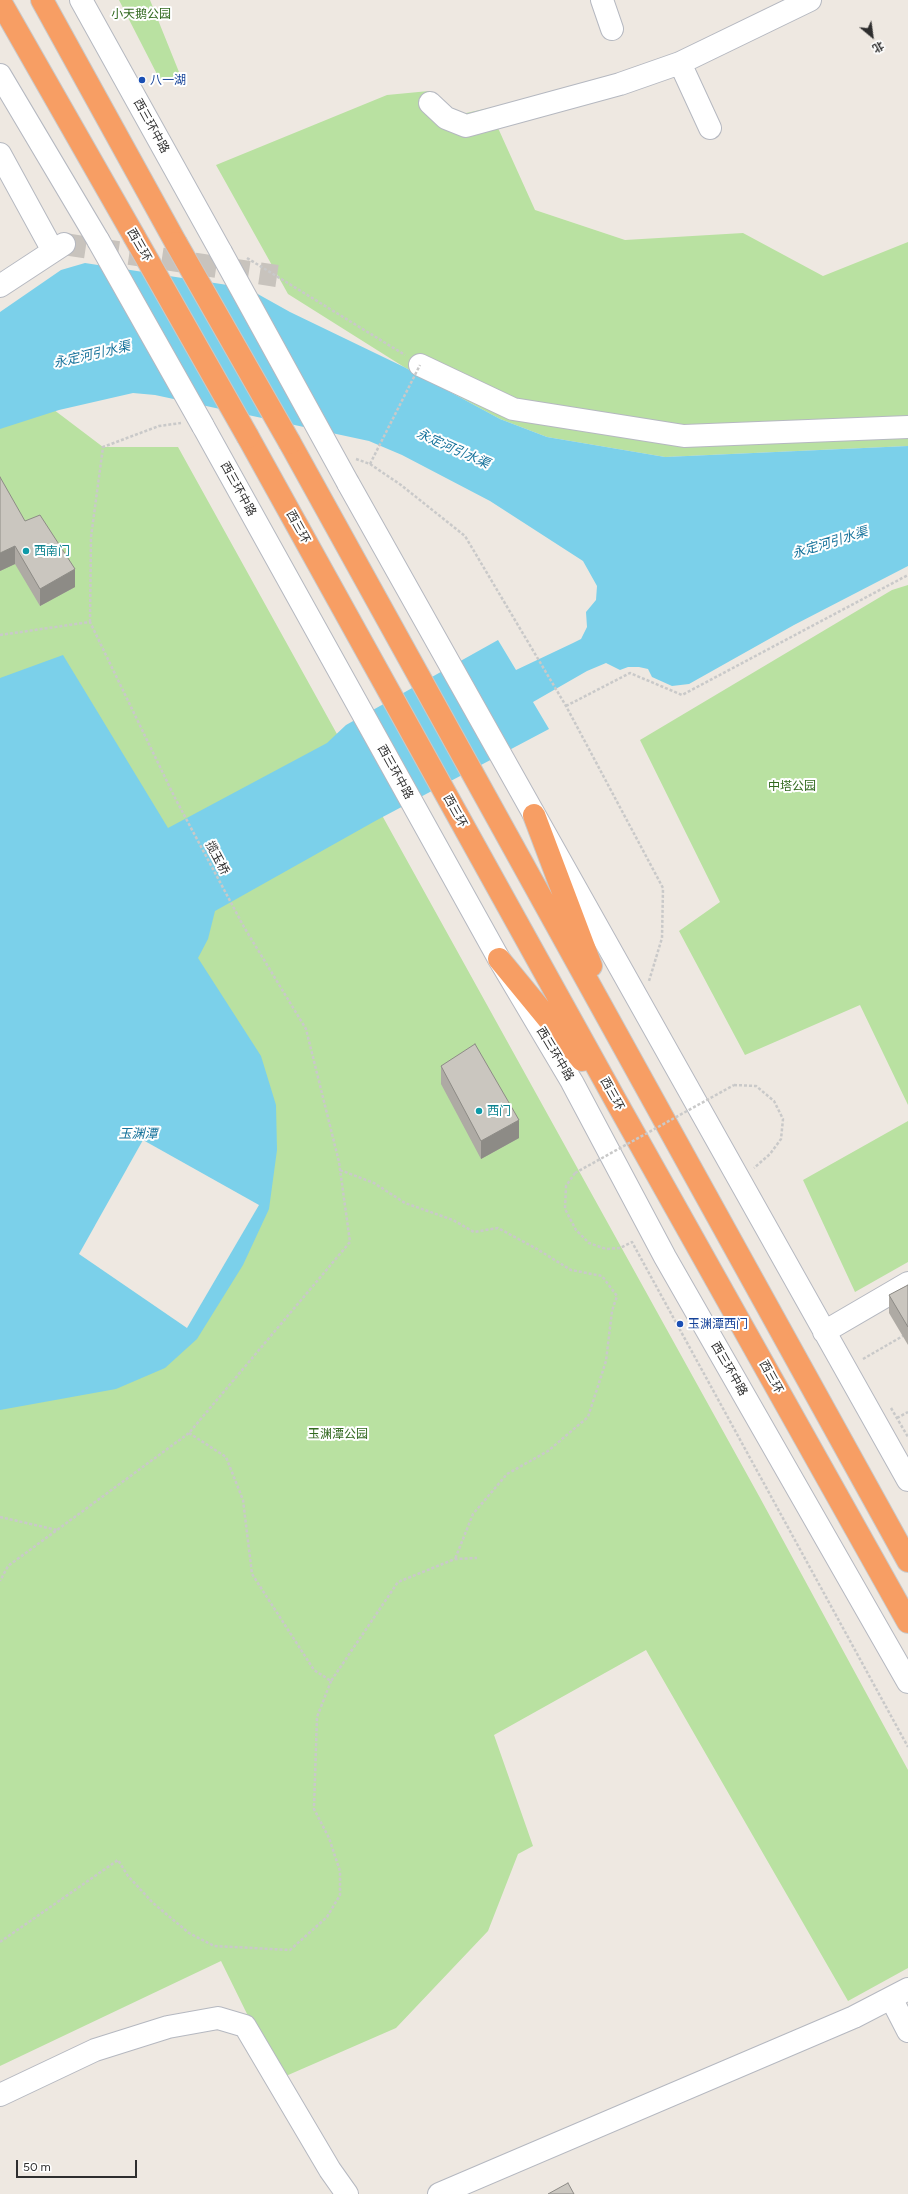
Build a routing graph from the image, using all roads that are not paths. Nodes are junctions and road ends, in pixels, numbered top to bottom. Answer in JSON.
{"nodes":[{"id":1,"x":42,"y":0,"type":"edge"},
{"id":2,"x":81,"y":0,"type":"edge"},
{"id":3,"x":602,"y":0,"type":"edge"},
{"id":4,"x":810,"y":0,"type":"edge"},
{"id":5,"x":0,"y":1,"type":"edge"},
{"id":6,"x":612,"y":29,"type":"dead end"},
{"id":7,"x":680,"y":63,"type":"junction"},
{"id":8,"x":0,"y":75,"type":"edge"},
{"id":9,"x":430,"y":103,"type":"dead end"},
{"id":10,"x":710,"y":128,"type":"dead end"},
{"id":11,"x":0,"y":154,"type":"edge"},
{"id":12,"x":0,"y":286,"type":"edge"},
{"id":13,"x":413,"y":361,"type":"road end"},
{"id":14,"x":908,"y":428,"type":"edge"},
{"id":15,"x":534,"y":815,"type":"junction"},
{"id":16,"x":499,"y":958,"type":"junction"},
{"id":17,"x":619,"y":1040,"type":"junction"},
{"id":18,"x":617,"y":1103,"type":"junction"},
{"id":19,"x":908,"y":1283,"type":"edge"},
{"id":20,"x":824,"y":1332,"type":"junction"},
{"id":21,"x":905,"y":1467,"type":"edge"},
{"id":22,"x":908,"y":1561,"type":"edge"},
{"id":23,"x":908,"y":1622,"type":"edge"},
{"id":24,"x":908,"y":1682,"type":"edge"},
{"id":25,"x":900,"y":1994,"type":"edge"},
{"id":26,"x":908,"y":2031,"type":"edge"},
{"id":27,"x":0,"y":2095,"type":"edge"},
{"id":28,"x":347,"y":2194,"type":"edge"},
{"id":29,"x":438,"y":2194,"type":"edge"}],
"edges":[{"from":1,"to":17,"type":"highway","bridge":true},
{"from":2,"to":15,"type":"street","name":"西三环中路","bridge":true},
{"from":3,"to":6,"type":"street"},
{"from":4,"to":7,"type":"street"},
{"from":5,"to":18,"type":"highway","name":"西三环","bridge":true},
{"from":7,"to":9,"type":"street"},
{"from":7,"to":10,"type":"street"},
{"from":8,"to":16,"type":"street","name":"西三环中路","bridge":true},
{"from":11,"to":12,"type":"street"},
{"from":13,"to":14,"type":"street"},
{"from":15,"to":17,"type":"highway"},
{"from":15,"to":20,"type":"street"},
{"from":16,"to":18,"type":"highway"},
{"from":16,"to":24,"type":"street","name":"西三环中路"},
{"from":17,"to":22,"type":"highway"},
{"from":18,"to":23,"type":"highway","name":"西三环"},
{"from":19,"to":20,"type":"street"},
{"from":20,"to":21,"type":"street"},
{"from":25,"to":26,"type":"street"},
{"from":25,"to":29,"type":"street"},
{"from":27,"to":28,"type":"street"}]}
